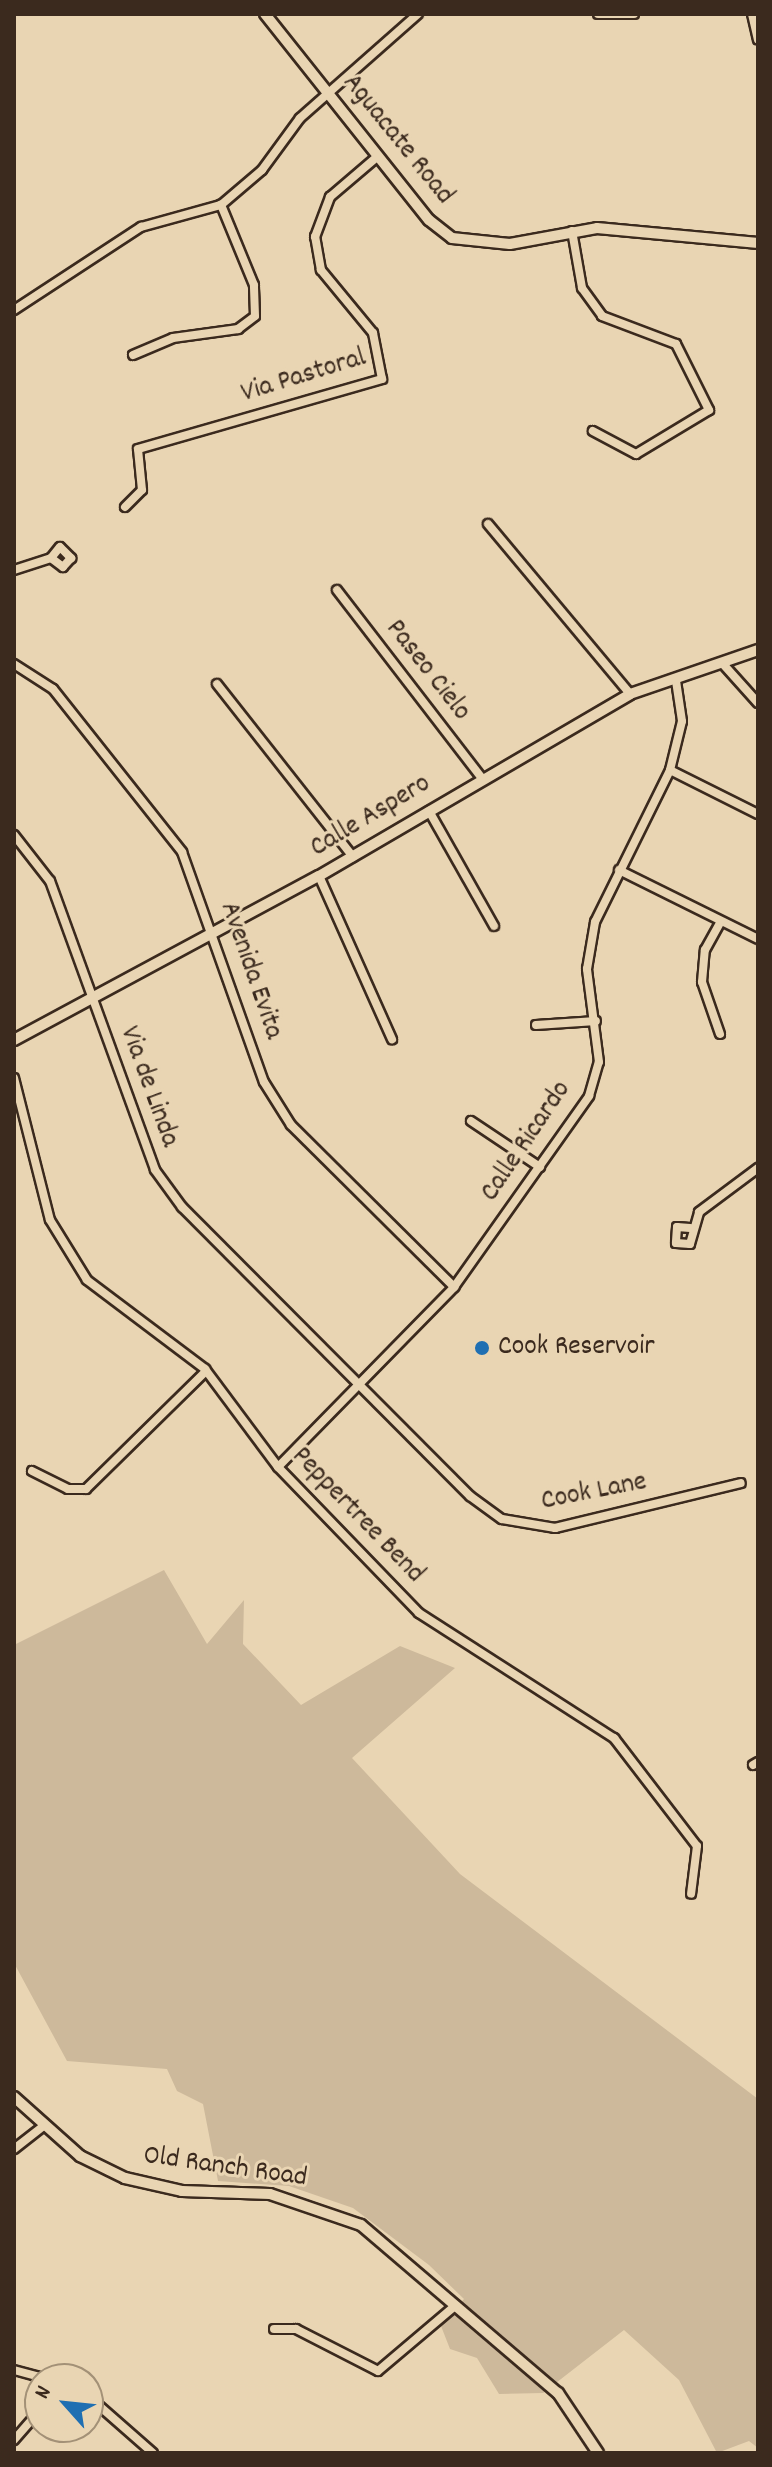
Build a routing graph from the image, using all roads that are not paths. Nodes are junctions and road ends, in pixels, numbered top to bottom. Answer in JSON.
{"nodes":[{"id":1,"x":265,"y":14,"type":"edge"},
{"id":2,"x":418,"y":14,"type":"edge"},
{"id":3,"x":598,"y":14,"type":"edge"},
{"id":4,"x":634,"y":14,"type":"edge"},
{"id":5,"x":752,"y":14,"type":"edge"},
{"id":6,"x":758,"y":39,"type":"edge"},
{"id":7,"x":327,"y":92,"type":"junction"},
{"id":8,"x":378,"y":156,"type":"junction"},
{"id":9,"x":221,"y":205,"type":"junction"},
{"id":10,"x":572,"y":231,"type":"junction"},
{"id":11,"x":758,"y":243,"type":"edge"},
{"id":12,"x":14,"y":310,"type":"edge"},
{"id":13,"x":133,"y":355,"type":"dead end"},
{"id":14,"x":593,"y":431,"type":"dead end"},
{"id":15,"x":125,"y":507,"type":"dead end"},
{"id":16,"x":488,"y":524,"type":"dead end"},
{"id":17,"x":51,"y":558,"type":"dead end"},
{"id":18,"x":14,"y":570,"type":"edge"},
{"id":19,"x":337,"y":590,"type":"dead end"},
{"id":20,"x":758,"y":650,"type":"edge"},
{"id":21,"x":14,"y":664,"type":"edge"},
{"id":22,"x":723,"y":664,"type":"junction"},
{"id":23,"x":676,"y":681,"type":"junction"},
{"id":24,"x":217,"y":684,"type":"dead end"},
{"id":25,"x":630,"y":694,"type":"junction"},
{"id":26,"x":758,"y":703,"type":"edge"},
{"id":27,"x":670,"y":770,"type":"junction"},
{"id":28,"x":482,"y":778,"type":"junction"},
{"id":29,"x":429,"y":811,"type":"junction"},
{"id":30,"x":758,"y":814,"type":"edge"},
{"id":31,"x":14,"y":835,"type":"edge"},
{"id":32,"x":353,"y":857,"type":"junction"},
{"id":33,"x":619,"y":870,"type":"junction"},
{"id":34,"x":319,"y":876,"type":"junction"},
{"id":35,"x":721,"y":921,"type":"junction"},
{"id":36,"x":494,"y":926,"type":"dead end"},
{"id":37,"x":214,"y":930,"type":"junction"},
{"id":38,"x":758,"y":939,"type":"edge"},
{"id":39,"x":94,"y":1000,"type":"junction"},
{"id":40,"x":596,"y":1021,"type":"junction"},
{"id":41,"x":536,"y":1025,"type":"dead end"},
{"id":42,"x":720,"y":1034,"type":"dead end"},
{"id":43,"x":392,"y":1039,"type":"dead end"},
{"id":44,"x":14,"y":1040,"type":"edge"},
{"id":45,"x":14,"y":1078,"type":"edge"},
{"id":46,"x":471,"y":1121,"type":"dead end"},
{"id":47,"x":540,"y":1167,"type":"junction"},
{"id":48,"x":758,"y":1168,"type":"edge"},
{"id":49,"x":690,"y":1228,"type":"dead end"},
{"id":50,"x":454,"y":1287,"type":"junction"},
{"id":51,"x":206,"y":1371,"type":"junction"},
{"id":52,"x":361,"y":1389,"type":"junction"},
{"id":53,"x":278,"y":1467,"type":"junction"},
{"id":54,"x":32,"y":1471,"type":"dead end"},
{"id":55,"x":741,"y":1483,"type":"dead end"},
{"id":56,"x":691,"y":1894,"type":"dead end"},
{"id":57,"x":14,"y":2097,"type":"edge"},
{"id":58,"x":42,"y":2127,"type":"junction"},
{"id":59,"x":14,"y":2149,"type":"edge"},
{"id":60,"x":456,"y":2305,"type":"junction"},
{"id":61,"x":274,"y":2329,"type":"dead end"},
{"id":62,"x":104,"y":2410,"type":"edge"},
{"id":63,"x":153,"y":2453,"type":"edge"},
{"id":64,"x":598,"y":2453,"type":"edge"}],
"edges":[{"from":1,"to":7,"type":"street","name":"Aguacate Road"},
{"from":2,"to":7,"type":"street"},
{"from":3,"to":4,"type":"street"},
{"from":5,"to":6,"type":"street"},
{"from":7,"to":8,"type":"street","name":"Aguacate Road"},
{"from":7,"to":9,"type":"street"},
{"from":8,"to":10,"type":"street","name":"Aguacate Road"},
{"from":8,"to":15,"type":"street","name":"Via Pastoral"},
{"from":9,"to":12,"type":"street"},
{"from":9,"to":13,"type":"street"},
{"from":10,"to":11,"type":"street","name":"Aguacate Road"},
{"from":10,"to":14,"type":"street"},
{"from":16,"to":25,"type":"street"},
{"from":17,"to":18,"type":"street"},
{"from":19,"to":28,"type":"street","name":"Paseo Cielo"},
{"from":20,"to":22,"type":"street","name":"Calle Aspero"},
{"from":21,"to":37,"type":"street","name":"Avenida Evita"},
{"from":22,"to":23,"type":"street","name":"Calle Aspero"},
{"from":22,"to":26,"type":"street"},
{"from":23,"to":25,"type":"street","name":"Calle Aspero"},
{"from":23,"to":27,"type":"street","name":"Calle Ricardo"},
{"from":24,"to":32,"type":"street"},
{"from":25,"to":28,"type":"street","name":"Calle Aspero"},
{"from":27,"to":30,"type":"street"},
{"from":27,"to":33,"type":"street","name":"Calle Ricardo"},
{"from":28,"to":29,"type":"street","name":"Calle Aspero"},
{"from":29,"to":32,"type":"street","name":"Calle Aspero"},
{"from":29,"to":36,"type":"street"},
{"from":31,"to":39,"type":"street","name":"Via de Linda"},
{"from":32,"to":34,"type":"street","name":"Calle Aspero"},
{"from":33,"to":35,"type":"street"},
{"from":33,"to":40,"type":"street","name":"Calle Ricardo"},
{"from":34,"to":37,"type":"street","name":"Calle Aspero"},
{"from":34,"to":43,"type":"street"},
{"from":35,"to":38,"type":"street"},
{"from":35,"to":42,"type":"street"},
{"from":37,"to":39,"type":"street","name":"Calle Aspero"},
{"from":37,"to":50,"type":"street","name":"Avenida Evita"},
{"from":39,"to":44,"type":"street","name":"Calle Aspero"},
{"from":39,"to":52,"type":"street","name":"Via de Linda"},
{"from":40,"to":41,"type":"street"},
{"from":40,"to":47,"type":"street","name":"Calle Ricardo"},
{"from":45,"to":51,"type":"street","name":"Peppertree Bend"},
{"from":46,"to":47,"type":"street"},
{"from":47,"to":50,"type":"street","name":"Calle Ricardo"},
{"from":48,"to":49,"type":"street"},
{"from":50,"to":52,"type":"street","name":"Calle Ricardo"},
{"from":51,"to":53,"type":"street","name":"Peppertree Bend"},
{"from":51,"to":54,"type":"street"},
{"from":52,"to":53,"type":"street","name":"Calle Ricardo"},
{"from":52,"to":55,"type":"street","name":"Cook Lane"},
{"from":53,"to":56,"type":"street","name":"Peppertree Bend"},
{"from":57,"to":58,"type":"street","name":"Old Ranch Road"},
{"from":58,"to":59,"type":"street"},
{"from":58,"to":60,"type":"street","name":"Old Ranch Road"},
{"from":60,"to":61,"type":"street"},
{"from":60,"to":64,"type":"street","name":"Old Ranch Road"},
{"from":62,"to":63,"type":"street"}]}
